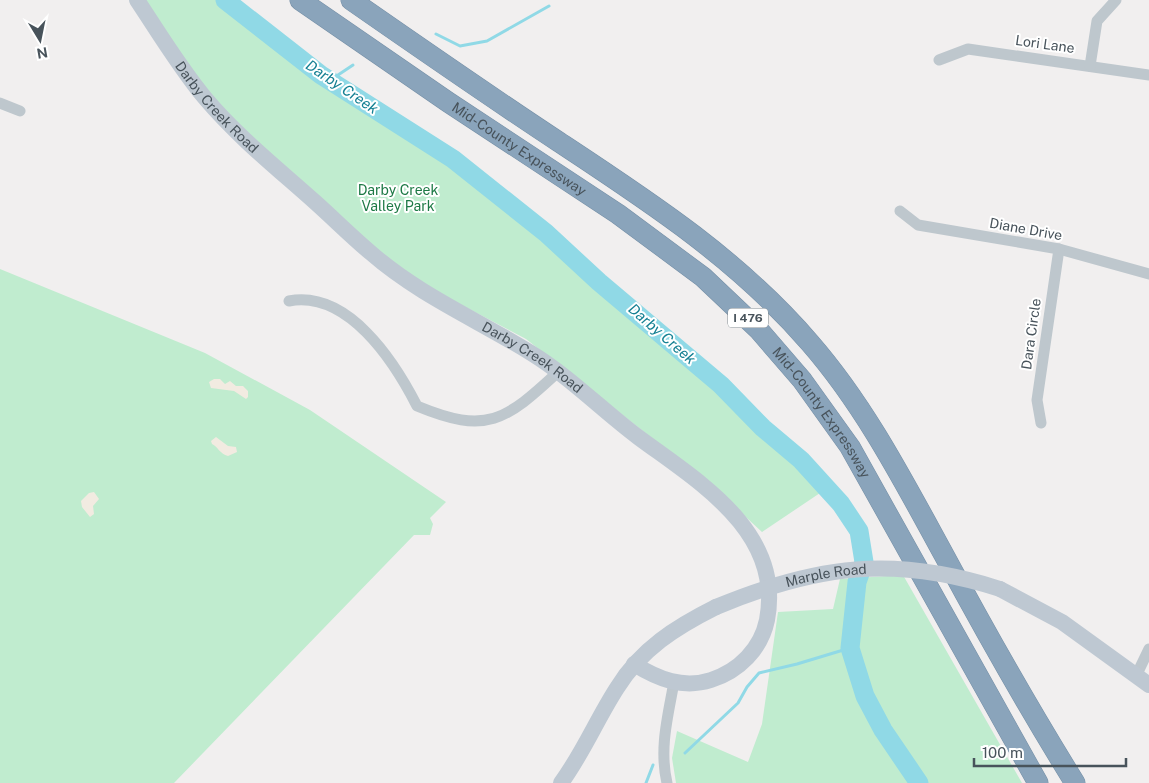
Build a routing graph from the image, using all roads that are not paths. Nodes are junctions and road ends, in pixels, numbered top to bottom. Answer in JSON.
{"nodes":[{"id":1,"x":138,"y":0,"type":"edge"},
{"id":2,"x":300,"y":0,"type":"edge"},
{"id":3,"x":351,"y":0,"type":"edge"},
{"id":4,"x":1116,"y":0,"type":"edge"},
{"id":5,"x":939,"y":60,"type":"dead end"},
{"id":6,"x":1090,"y":66,"type":"junction"},
{"id":7,"x":1149,"y":75,"type":"edge"},
{"id":8,"x":0,"y":104,"type":"edge"},
{"id":9,"x":20,"y":111,"type":"dead end"},
{"id":10,"x":900,"y":211,"type":"dead end"},
{"id":11,"x":1059,"y":249,"type":"junction"},
{"id":12,"x":1149,"y":274,"type":"edge"},
{"id":13,"x":289,"y":300,"type":"dead end"},
{"id":14,"x":558,"y":372,"type":"junction"},
{"id":15,"x":1041,"y":423,"type":"dead end"},
{"id":16,"x":1149,"y":648,"type":"edge"},
{"id":17,"x":634,"y":664,"type":"junction"},
{"id":18,"x":1142,"y":680,"type":"edge"},
{"id":19,"x":674,"y":682,"type":"junction"},
{"id":20,"x":561,"y":783,"type":"edge"},
{"id":21,"x":667,"y":783,"type":"edge"},
{"id":22,"x":1038,"y":783,"type":"edge"},
{"id":23,"x":1075,"y":783,"type":"edge"}],
"edges":[{"from":1,"to":14,"type":"street","name":"Darby Creek Road"},
{"from":2,"to":22,"type":"highway","name":"Mid-County Expressway","number":"I 476"},
{"from":3,"to":23,"type":"highway","name":"Mid-County Expressway","number":"I 476"},
{"from":4,"to":6,"type":"street"},
{"from":5,"to":6,"type":"street","name":"Lori Lane"},
{"from":6,"to":7,"type":"street","name":"Lori Lane"},
{"from":8,"to":9,"type":"street"},
{"from":10,"to":11,"type":"street","name":"Diane Drive"},
{"from":11,"to":12,"type":"street","name":"Diane Drive"},
{"from":11,"to":15,"type":"street","name":"Dara Circle"},
{"from":13,"to":14,"type":"street"},
{"from":14,"to":19,"type":"street","name":"Darby Creek Road"},
{"from":16,"to":18,"type":"street"},
{"from":17,"to":18,"type":"street","name":"Marple Road","bridge":true},
{"from":17,"to":19,"type":"street","name":"Darby Creek Road"},
{"from":17,"to":20,"type":"street","name":"Marple Road"},
{"from":19,"to":21,"type":"street"}]}
